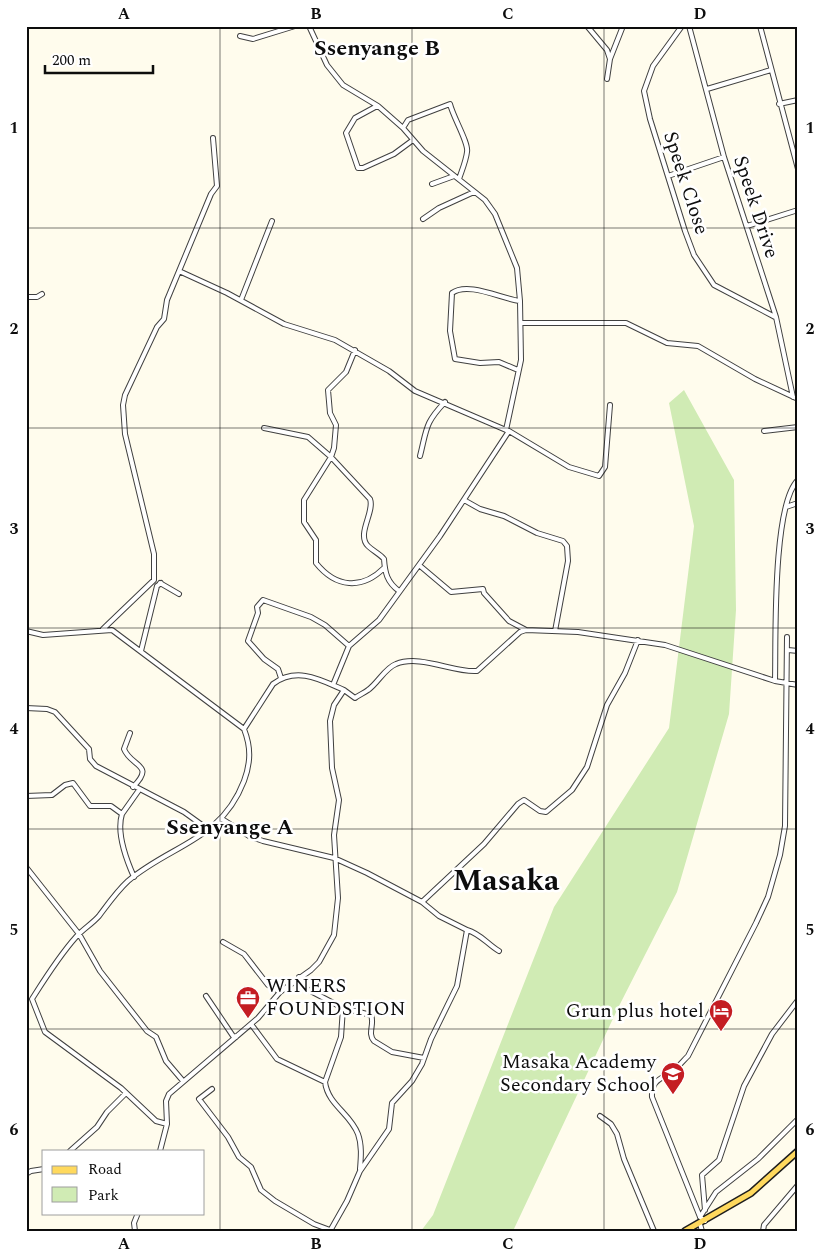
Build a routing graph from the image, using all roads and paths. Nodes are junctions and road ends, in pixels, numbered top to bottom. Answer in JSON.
{"nodes":[{"id":1,"x":295,"y":26,"type":"edge"},
{"id":2,"x":309,"y":26,"type":"edge"},
{"id":3,"x":587,"y":26,"type":"edge"},
{"id":4,"x":623,"y":26,"type":"edge"},
{"id":5,"x":682,"y":26,"type":"edge"},
{"id":6,"x":689,"y":26,"type":"edge"},
{"id":7,"x":760,"y":26,"type":"edge"},
{"id":8,"x":240,"y":36,"type":"dead end"},
{"id":9,"x":610,"y":59,"type":"junction"},
{"id":10,"x":771,"y":70,"type":"junction"},
{"id":11,"x":607,"y":79,"type":"dead end"},
{"id":12,"x":707,"y":89,"type":"junction"},
{"id":13,"x":798,"y":100,"type":"edge"},
{"id":14,"x":780,"y":104,"type":"junction"},
{"id":15,"x":378,"y":106,"type":"junction"},
{"id":16,"x":403,"y":128,"type":"junction"},
{"id":17,"x":214,"y":138,"type":"dead end"},
{"id":18,"x":413,"y":140,"type":"junction"},
{"id":19,"x":724,"y":157,"type":"junction"},
{"id":20,"x":798,"y":169,"type":"edge"},
{"id":21,"x":454,"y":176,"type":"junction"},
{"id":22,"x":668,"y":176,"type":"junction"},
{"id":23,"x":459,"y":179,"type":"junction"},
{"id":24,"x":432,"y":184,"type":"dead end"},
{"id":25,"x":474,"y":192,"type":"junction"},
{"id":26,"x":798,"y":210,"type":"edge"},
{"id":27,"x":423,"y":219,"type":"dead end"},
{"id":28,"x":272,"y":221,"type":"dead end"},
{"id":29,"x":747,"y":226,"type":"junction"},
{"id":30,"x":179,"y":271,"type":"junction"},
{"id":31,"x":42,"y":294,"type":"dead end"},
{"id":32,"x":26,"y":297,"type":"edge"},
{"id":33,"x":241,"y":300,"type":"junction"},
{"id":34,"x":520,"y":301,"type":"junction"},
{"id":35,"x":776,"y":317,"type":"junction"},
{"id":36,"x":521,"y":323,"type":"junction"},
{"id":37,"x":355,"y":350,"type":"junction"},
{"id":38,"x":518,"y":370,"type":"junction"},
{"id":39,"x":793,"y":397,"type":"junction"},
{"id":40,"x":798,"y":399,"type":"edge"},
{"id":41,"x":445,"y":402,"type":"junction"},
{"id":42,"x":610,"y":405,"type":"dead end"},
{"id":43,"x":798,"y":427,"type":"edge"},
{"id":44,"x":264,"y":428,"type":"dead end"},
{"id":45,"x":507,"y":430,"type":"junction"},
{"id":46,"x":764,"y":431,"type":"dead end"},
{"id":47,"x":420,"y":456,"type":"dead end"},
{"id":48,"x":331,"y":457,"type":"junction"},
{"id":49,"x":798,"y":480,"type":"edge"},
{"id":50,"x":464,"y":500,"type":"junction"},
{"id":51,"x":798,"y":503,"type":"edge"},
{"id":52,"x":786,"y":507,"type":"junction"},
{"id":53,"x":419,"y":565,"type":"junction"},
{"id":54,"x":384,"y":568,"type":"junction"},
{"id":55,"x":154,"y":580,"type":"junction"},
{"id":56,"x":161,"y":584,"type":"junction"},
{"id":57,"x":399,"y":591,"type":"junction"},
{"id":58,"x":179,"y":594,"type":"dead end"},
{"id":59,"x":103,"y":629,"type":"junction"},
{"id":60,"x":526,"y":630,"type":"junction"},
{"id":61,"x":26,"y":631,"type":"edge"},
{"id":62,"x":555,"y":631,"type":"junction"},
{"id":63,"x":787,"y":638,"type":"dead end"},
{"id":64,"x":638,"y":640,"type":"junction"},
{"id":65,"x":349,"y":646,"type":"junction"},
{"id":66,"x":788,"y":650,"type":"junction"},
{"id":67,"x":140,"y":651,"type":"junction"},
{"id":68,"x":798,"y":651,"type":"edge"},
{"id":69,"x":280,"y":678,"type":"junction"},
{"id":70,"x":775,"y":681,"type":"junction"},
{"id":71,"x":788,"y":684,"type":"junction"},
{"id":72,"x":333,"y":685,"type":"junction"},
{"id":73,"x":798,"y":685,"type":"edge"},
{"id":74,"x":344,"y":690,"type":"junction"},
{"id":75,"x":26,"y":708,"type":"edge"},
{"id":76,"x":244,"y":729,"type":"junction"},
{"id":77,"x":130,"y":733,"type":"dead end"},
{"id":78,"x":133,"y":787,"type":"junction"},
{"id":79,"x":139,"y":790,"type":"junction"},
{"id":80,"x":26,"y":796,"type":"edge"},
{"id":81,"x":122,"y":814,"type":"junction"},
{"id":82,"x":222,"y":819,"type":"junction"},
{"id":83,"x":216,"y":824,"type":"junction"},
{"id":84,"x":202,"y":825,"type":"junction"},
{"id":85,"x":209,"y":830,"type":"junction"},
{"id":86,"x":334,"y":858,"type":"junction"},
{"id":87,"x":26,"y":867,"type":"edge"},
{"id":88,"x":134,"y":877,"type":"junction"},
{"id":89,"x":422,"y":902,"type":"junction"},
{"id":90,"x":467,"y":930,"type":"junction"},
{"id":91,"x":79,"y":934,"type":"junction"},
{"id":92,"x":224,"y":942,"type":"dead end"},
{"id":93,"x":499,"y":951,"type":"dead end"},
{"id":94,"x":299,"y":977,"type":"junction"},
{"id":95,"x":280,"y":992,"type":"junction"},
{"id":96,"x":206,"y":996,"type":"dead end"},
{"id":97,"x":32,"y":999,"type":"junction"},
{"id":98,"x":798,"y":1000,"type":"edge"},
{"id":99,"x":26,"y":1002,"type":"edge"},
{"id":100,"x":343,"y":1008,"type":"junction"},
{"id":101,"x":251,"y":1024,"type":"junction"},
{"id":102,"x":236,"y":1037,"type":"junction"},
{"id":103,"x":424,"y":1058,"type":"junction"},
{"id":104,"x":184,"y":1081,"type":"junction"},
{"id":105,"x":325,"y":1082,"type":"junction"},
{"id":106,"x":212,"y":1088,"type":"dead end"},
{"id":107,"x":126,"y":1093,"type":"junction"},
{"id":108,"x":600,"y":1116,"type":"dead end"},
{"id":109,"x":798,"y":1119,"type":"edge"},
{"id":110,"x":167,"y":1124,"type":"junction"},
{"id":111,"x":71,"y":1150,"type":"edge"},
{"id":112,"x":160,"y":1150,"type":"edge"},
{"id":113,"x":798,"y":1151,"type":"edge"},
{"id":114,"x":42,"y":1169,"type":"edge"},
{"id":115,"x":360,"y":1171,"type":"junction"},
{"id":116,"x":26,"y":1174,"type":"edge"},
{"id":117,"x":798,"y":1185,"type":"edge"},
{"id":118,"x":704,"y":1210,"type":"junction"},
{"id":119,"x":138,"y":1214,"type":"edge"},
{"id":120,"x":702,"y":1221,"type":"junction"},
{"id":121,"x":330,"y":1230,"type":"edge"},
{"id":122,"x":135,"y":1231,"type":"edge"},
{"id":123,"x":654,"y":1231,"type":"edge"},
{"id":124,"x":685,"y":1231,"type":"edge"},
{"id":125,"x":702,"y":1231,"type":"edge"},
{"id":126,"x":763,"y":1231,"type":"edge"}],
"edges":[{"from":1,"to":8,"type":"street"},
{"from":2,"to":15,"type":"street"},
{"from":3,"to":9,"type":"street"},
{"from":4,"to":9,"type":"street"},
{"from":5,"to":22,"type":"street","name":"Speek Close"},
{"from":6,"to":12,"type":"street","name":"Speek Drive"},
{"from":7,"to":10,"type":"street"},
{"from":9,"to":11,"type":"street"},
{"from":10,"to":12,"type":"street"},
{"from":10,"to":14,"type":"street"},
{"from":12,"to":19,"type":"street","name":"Speek Drive"},
{"from":13,"to":14,"type":"street"},
{"from":14,"to":20,"type":"street"},
{"from":15,"to":16,"type":"street"},
{"from":15,"to":18,"type":"street"},
{"from":16,"to":18,"type":"street"},
{"from":16,"to":23,"type":"street"},
{"from":17,"to":30,"type":"street"},
{"from":18,"to":21,"type":"street"},
{"from":19,"to":22,"type":"street"},
{"from":19,"to":29,"type":"street","name":"Speek Drive"},
{"from":21,"to":23,"type":"street"},
{"from":21,"to":24,"type":"street"},
{"from":22,"to":35,"type":"street","name":"Speek Close"},
{"from":23,"to":25,"type":"street"},
{"from":25,"to":27,"type":"street"},
{"from":25,"to":34,"type":"street"},
{"from":26,"to":29,"type":"street"},
{"from":28,"to":33,"type":"street"},
{"from":29,"to":35,"type":"street","name":"Speek Drive"},
{"from":30,"to":33,"type":"street"},
{"from":30,"to":55,"type":"street"},
{"from":31,"to":32,"type":"street"},
{"from":33,"to":37,"type":"street"},
{"from":34,"to":36,"type":"street"},
{"from":34,"to":38,"type":"street"},
{"from":35,"to":39,"type":"street","name":"Speek Drive"},
{"from":36,"to":38,"type":"street"},
{"from":36,"to":39,"type":"street"},
{"from":37,"to":41,"type":"street"},
{"from":37,"to":48,"type":"street"},
{"from":38,"to":45,"type":"street"},
{"from":39,"to":40,"type":"street"},
{"from":41,"to":45,"type":"street"},
{"from":41,"to":47,"type":"street"},
{"from":42,"to":45,"type":"street"},
{"from":43,"to":46,"type":"street"},
{"from":44,"to":48,"type":"street"},
{"from":45,"to":50,"type":"street"},
{"from":48,"to":54,"type":"street"},
{"from":48,"to":54,"type":"street"},
{"from":49,"to":52,"type":"street"},
{"from":50,"to":53,"type":"street"},
{"from":50,"to":62,"type":"street"},
{"from":51,"to":52,"type":"street"},
{"from":52,"to":70,"type":"street"},
{"from":53,"to":57,"type":"street"},
{"from":53,"to":60,"type":"street"},
{"from":54,"to":57,"type":"street"},
{"from":55,"to":56,"type":"street"},
{"from":55,"to":59,"type":"street"},
{"from":56,"to":58,"type":"street"},
{"from":56,"to":67,"type":"street"},
{"from":57,"to":65,"type":"street"},
{"from":59,"to":61,"type":"street"},
{"from":59,"to":67,"type":"street"},
{"from":60,"to":62,"type":"street"},
{"from":60,"to":74,"type":"street"},
{"from":62,"to":64,"type":"street"},
{"from":63,"to":66,"type":"street"},
{"from":64,"to":70,"type":"street"},
{"from":64,"to":89,"type":"street"},
{"from":65,"to":69,"type":"street"},
{"from":65,"to":72,"type":"street"},
{"from":66,"to":68,"type":"street"},
{"from":66,"to":71,"type":"street"},
{"from":67,"to":76,"type":"street"},
{"from":69,"to":72,"type":"street"},
{"from":69,"to":76,"type":"street"},
{"from":70,"to":71,"type":"street"},
{"from":71,"to":73,"type":"street"},
{"from":71,"to":120,"type":"street"},
{"from":72,"to":74,"type":"street"},
{"from":74,"to":86,"type":"street"},
{"from":75,"to":78,"type":"street"},
{"from":76,"to":82,"type":"street"},
{"from":77,"to":78,"type":"street"},
{"from":78,"to":79,"type":"street"},
{"from":79,"to":81,"type":"street"},
{"from":79,"to":84,"type":"street"},
{"from":80,"to":81,"type":"street"},
{"from":81,"to":88,"type":"street"},
{"from":82,"to":83,"type":"street"},
{"from":82,"to":86,"type":"street"},
{"from":83,"to":84,"type":"street"},
{"from":83,"to":85,"type":"street"},
{"from":84,"to":85,"type":"street"},
{"from":85,"to":88,"type":"street"},
{"from":86,"to":89,"type":"street"},
{"from":86,"to":94,"type":"street"},
{"from":87,"to":91,"type":"street"},
{"from":88,"to":91,"type":"street"},
{"from":89,"to":90,"type":"street"},
{"from":90,"to":93,"type":"street"},
{"from":90,"to":103,"type":"street"},
{"from":91,"to":97,"type":"street"},
{"from":91,"to":104,"type":"street"},
{"from":92,"to":95,"type":"street"},
{"from":94,"to":95,"type":"street"},
{"from":94,"to":100,"type":"street"},
{"from":95,"to":101,"type":"street"},
{"from":96,"to":102,"type":"street"},
{"from":97,"to":99,"type":"street"},
{"from":97,"to":107,"type":"street"},
{"from":98,"to":118,"type":"street"},
{"from":100,"to":103,"type":"street"},
{"from":100,"to":105,"type":"street"},
{"from":101,"to":102,"type":"street"},
{"from":101,"to":105,"type":"street"},
{"from":102,"to":104,"type":"street"},
{"from":103,"to":115,"type":"street"},
{"from":104,"to":110,"type":"street"},
{"from":105,"to":115,"type":"street"},
{"from":106,"to":121,"type":"street"},
{"from":107,"to":110,"type":"street"},
{"from":107,"to":111,"type":"street"},
{"from":108,"to":123,"type":"street"},
{"from":109,"to":118,"type":"street"},
{"from":110,"to":112,"type":"street"},
{"from":113,"to":120,"type":"main road"},
{"from":114,"to":116,"type":"street"},
{"from":115,"to":121,"type":"street"},
{"from":117,"to":126,"type":"street"},
{"from":118,"to":120,"type":"street"},
{"from":119,"to":122,"type":"street"},
{"from":120,"to":124,"type":"main road"},
{"from":120,"to":125,"type":"street"}]}
